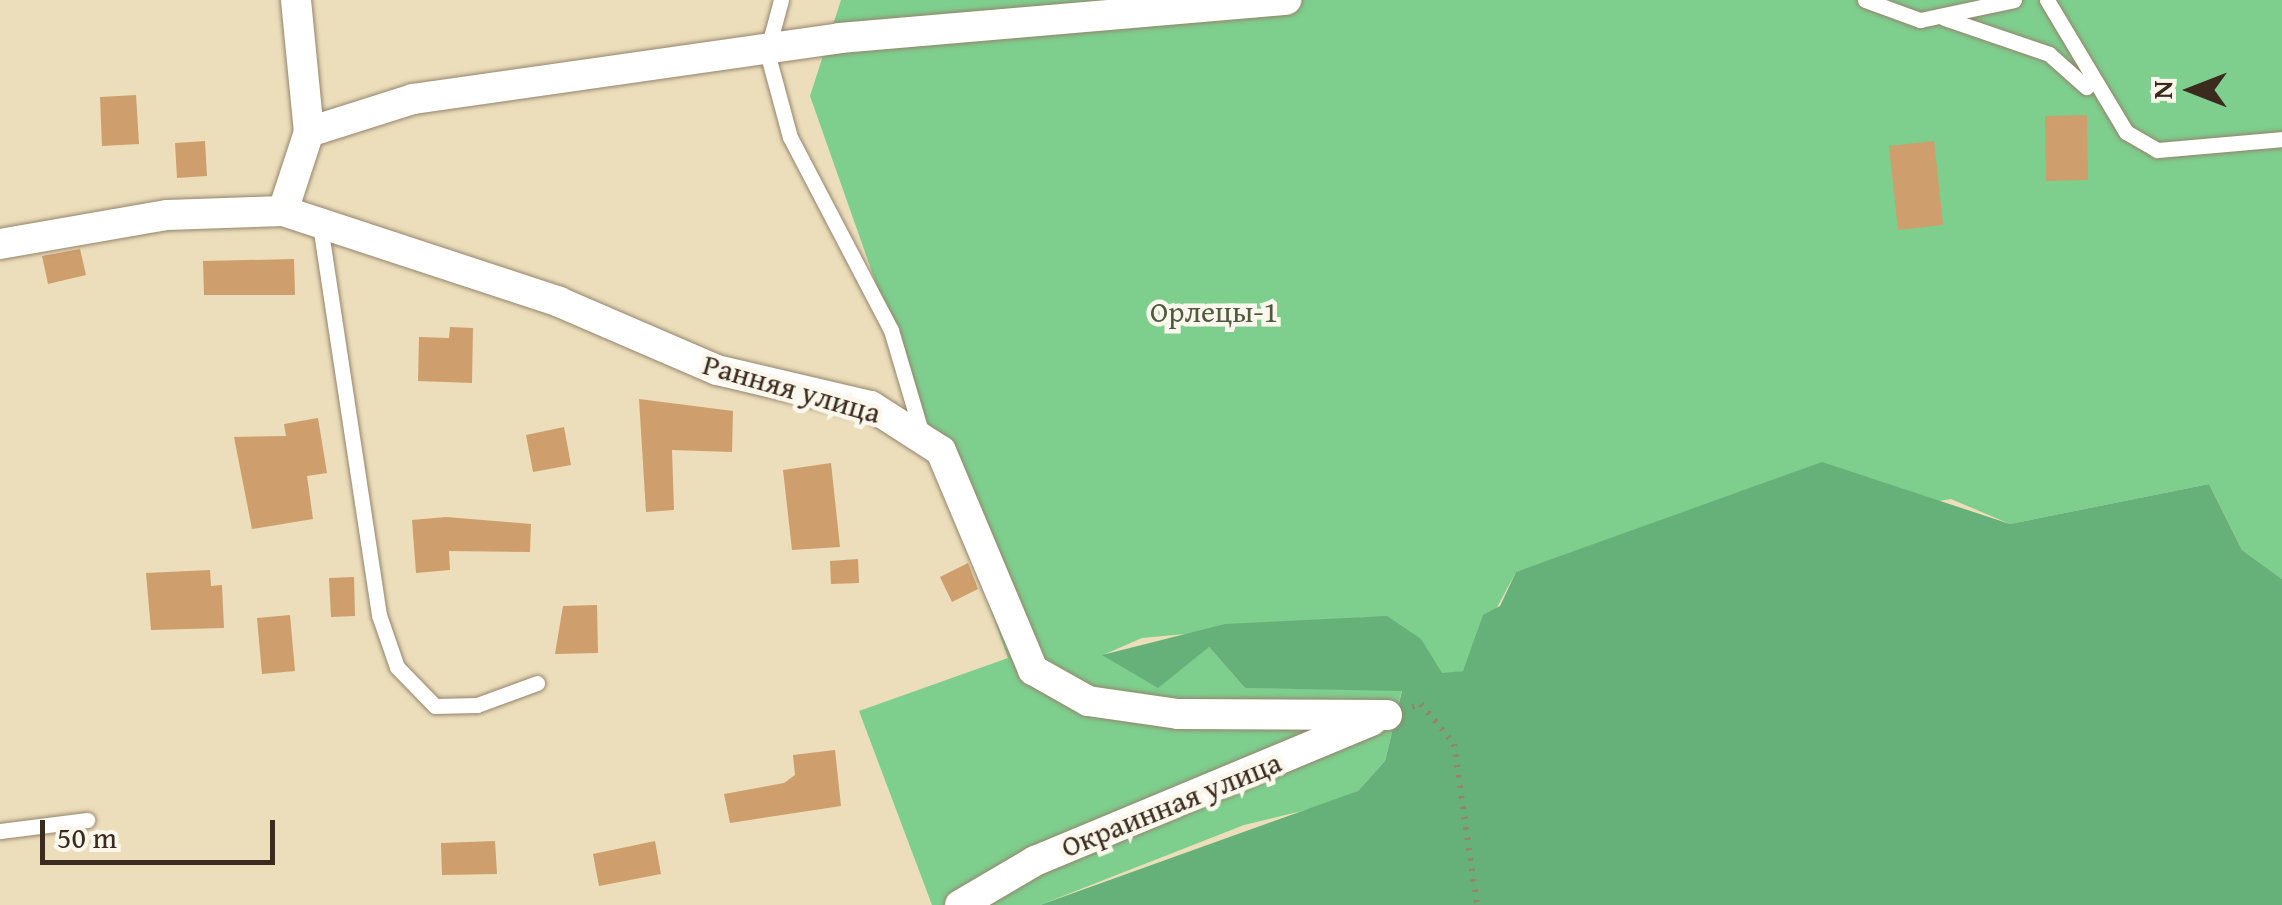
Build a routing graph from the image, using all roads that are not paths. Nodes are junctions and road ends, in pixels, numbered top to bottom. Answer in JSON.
{"nodes":[{"id":1,"x":296,"y":0,"type":"edge"},
{"id":2,"x":781,"y":0,"type":"edge"},
{"id":3,"x":1286,"y":0,"type":"edge"},
{"id":4,"x":1866,"y":0,"type":"edge"},
{"id":5,"x":2014,"y":0,"type":"edge"},
{"id":6,"x":2047,"y":0,"type":"edge"},
{"id":7,"x":1944,"y":18,"type":"junction"},
{"id":8,"x":767,"y":52,"type":"junction"},
{"id":9,"x":2098,"y":98,"type":"junction"},
{"id":10,"x":309,"y":132,"type":"junction"},
{"id":11,"x":2282,"y":139,"type":"edge"},
{"id":12,"x":283,"y":211,"type":"junction"},
{"id":13,"x":320,"y":225,"type":"junction"},
{"id":14,"x":0,"y":244,"type":"edge"},
{"id":15,"x":921,"y":431,"type":"junction"},
{"id":16,"x":537,"y":683,"type":"dead end"},
{"id":17,"x":1387,"y":715,"type":"joint"},
{"id":18,"x":87,"y":820,"type":"dead end"},
{"id":19,"x":0,"y":831,"type":"edge"},
{"id":20,"x":960,"y":905,"type":"edge"}],
"edges":[{"from":1,"to":10,"type":"street"},
{"from":2,"to":8,"type":"lane"},
{"from":3,"to":8,"type":"street"},
{"from":4,"to":7,"type":"lane"},
{"from":5,"to":7,"type":"lane"},
{"from":6,"to":9,"type":"lane"},
{"from":7,"to":9,"type":"lane"},
{"from":8,"to":10,"type":"street"},
{"from":8,"to":15,"type":"lane"},
{"from":9,"to":11,"type":"lane"},
{"from":10,"to":12,"type":"street"},
{"from":12,"to":13,"type":"street","name":"Ранняя улица"},
{"from":12,"to":14,"type":"street","name":"Ранняя улица"},
{"from":13,"to":15,"type":"street","name":"Ранняя улица"},
{"from":13,"to":16,"type":"lane"},
{"from":15,"to":17,"type":"street","name":"Ранняя улица"},
{"from":17,"to":20,"type":"street","name":"Окраинная улица"},
{"from":18,"to":19,"type":"lane"}]}
